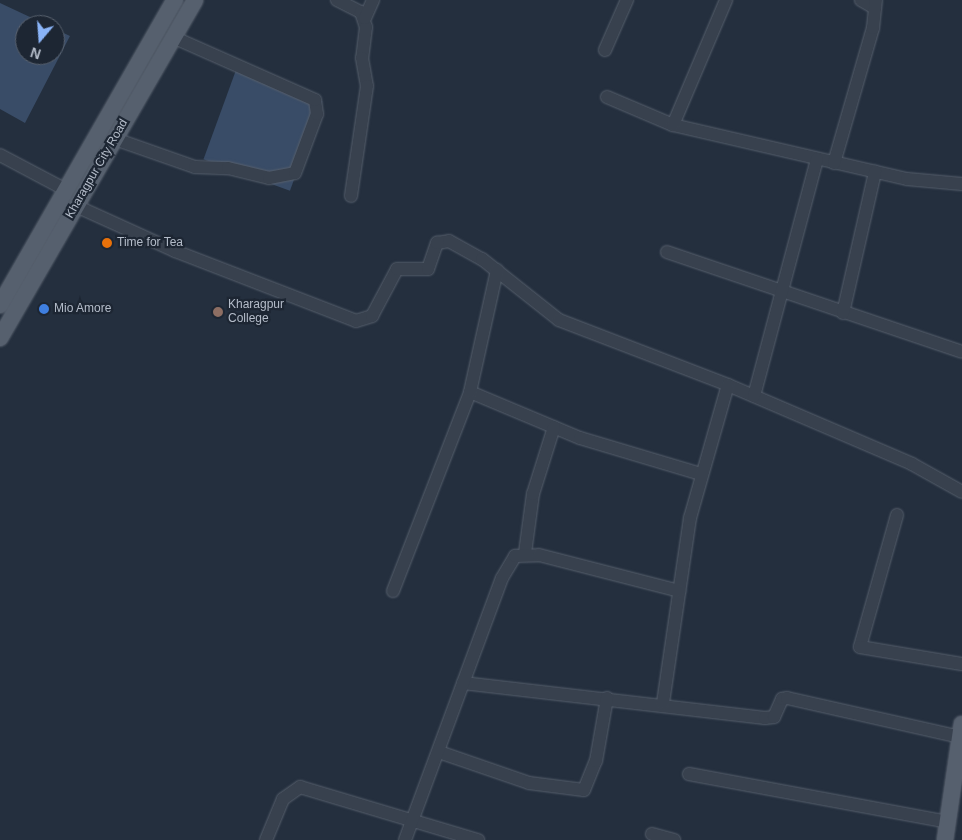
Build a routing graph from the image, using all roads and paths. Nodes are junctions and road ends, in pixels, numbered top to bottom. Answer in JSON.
{"nodes":[{"id":1,"x":175,"y":0,"type":"edge"},
{"id":2,"x":195,"y":0,"type":"edge"},
{"id":3,"x":337,"y":0,"type":"edge"},
{"id":4,"x":373,"y":0,"type":"edge"},
{"id":5,"x":627,"y":0,"type":"edge"},
{"id":6,"x":726,"y":0,"type":"edge"},
{"id":7,"x":862,"y":0,"type":"edge"},
{"id":8,"x":876,"y":4,"type":"edge"},
{"id":9,"x":365,"y":18,"type":"junction"},
{"id":10,"x":173,"y":37,"type":"junction"},
{"id":11,"x":605,"y":50,"type":"dead end"},
{"id":12,"x":607,"y":97,"type":"dead end"},
{"id":13,"x":673,"y":125,"type":"junction"},
{"id":14,"x":115,"y":139,"type":"junction"},
{"id":15,"x":0,"y":155,"type":"edge"},
{"id":16,"x":816,"y":159,"type":"junction"},
{"id":17,"x":834,"y":163,"type":"junction"},
{"id":18,"x":875,"y":172,"type":"junction"},
{"id":19,"x":962,"y":184,"type":"edge"},
{"id":20,"x":66,"y":190,"type":"junction"},
{"id":21,"x":351,"y":196,"type":"dead end"},
{"id":22,"x":76,"y":206,"type":"junction"},
{"id":23,"x":667,"y":252,"type":"dead end"},
{"id":24,"x":497,"y":270,"type":"junction"},
{"id":25,"x":783,"y":291,"type":"junction"},
{"id":26,"x":0,"y":305,"type":"edge"},
{"id":27,"x":843,"y":313,"type":"junction"},
{"id":28,"x":0,"y":338,"type":"edge"},
{"id":29,"x":962,"y":352,"type":"edge"},
{"id":30,"x":728,"y":384,"type":"junction"},
{"id":31,"x":470,"y":392,"type":"junction"},
{"id":32,"x":754,"y":396,"type":"junction"},
{"id":33,"x":554,"y":427,"type":"junction"},
{"id":34,"x":701,"y":474,"type":"junction"},
{"id":35,"x":962,"y":492,"type":"edge"},
{"id":36,"x":897,"y":515,"type":"dead end"},
{"id":37,"x":525,"y":554,"type":"junction"},
{"id":38,"x":393,"y":591,"type":"dead end"},
{"id":39,"x":679,"y":591,"type":"junction"},
{"id":40,"x":962,"y":664,"type":"edge"},
{"id":41,"x":463,"y":683,"type":"junction"},
{"id":42,"x":607,"y":698,"type":"junction"},
{"id":43,"x":663,"y":703,"type":"junction"},
{"id":44,"x":961,"y":731,"type":"edge"},
{"id":45,"x":439,"y":752,"type":"junction"},
{"id":46,"x":689,"y":774,"type":"dead end"},
{"id":47,"x":413,"y":820,"type":"junction"},
{"id":48,"x":948,"y":822,"type":"junction"},
{"id":49,"x":652,"y":834,"type":"dead end"},
{"id":50,"x":267,"y":840,"type":"edge"},
{"id":51,"x":405,"y":840,"type":"edge"},
{"id":52,"x":478,"y":840,"type":"edge"},
{"id":53,"x":674,"y":840,"type":"edge"},
{"id":54,"x":945,"y":840,"type":"edge"}],
"edges":[{"from":1,"to":20,"type":"main road"},
{"from":2,"to":10,"type":"main road","name":"Kharagpur City Road"},
{"from":3,"to":9,"type":"street"},
{"from":4,"to":9,"type":"street"},
{"from":5,"to":11,"type":"street"},
{"from":6,"to":13,"type":"street"},
{"from":7,"to":8,"type":"street"},
{"from":8,"to":17,"type":"street"},
{"from":9,"to":21,"type":"street"},
{"from":10,"to":14,"type":"main road","name":"Kharagpur City Road"},
{"from":10,"to":14,"type":"street"},
{"from":12,"to":13,"type":"street"},
{"from":13,"to":16,"type":"street"},
{"from":14,"to":22,"type":"main road","name":"Kharagpur City Road"},
{"from":15,"to":20,"type":"street"},
{"from":16,"to":17,"type":"street"},
{"from":16,"to":25,"type":"street"},
{"from":17,"to":18,"type":"street"},
{"from":18,"to":19,"type":"street"},
{"from":18,"to":27,"type":"street"},
{"from":20,"to":26,"type":"main road"},
{"from":22,"to":24,"type":"street"},
{"from":22,"to":28,"type":"main road","name":"Kharagpur City Road"},
{"from":23,"to":25,"type":"street"},
{"from":24,"to":30,"type":"street"},
{"from":24,"to":31,"type":"street"},
{"from":25,"to":27,"type":"street"},
{"from":25,"to":32,"type":"street"},
{"from":27,"to":29,"type":"street"},
{"from":30,"to":32,"type":"street"},
{"from":30,"to":34,"type":"street"},
{"from":31,"to":33,"type":"street"},
{"from":31,"to":38,"type":"street"},
{"from":32,"to":35,"type":"street"},
{"from":33,"to":34,"type":"street"},
{"from":33,"to":37,"type":"street"},
{"from":34,"to":39,"type":"street"},
{"from":36,"to":40,"type":"street"},
{"from":37,"to":39,"type":"street"},
{"from":37,"to":41,"type":"street"},
{"from":39,"to":43,"type":"street"},
{"from":41,"to":42,"type":"street"},
{"from":41,"to":45,"type":"street"},
{"from":42,"to":43,"type":"street"},
{"from":42,"to":45,"type":"street"},
{"from":43,"to":44,"type":"street"},
{"from":44,"to":48,"type":"main road"},
{"from":45,"to":47,"type":"street"},
{"from":46,"to":48,"type":"street"},
{"from":47,"to":50,"type":"street"},
{"from":47,"to":51,"type":"street"},
{"from":47,"to":52,"type":"street"},
{"from":48,"to":54,"type":"main road"},
{"from":49,"to":53,"type":"street"}]}
